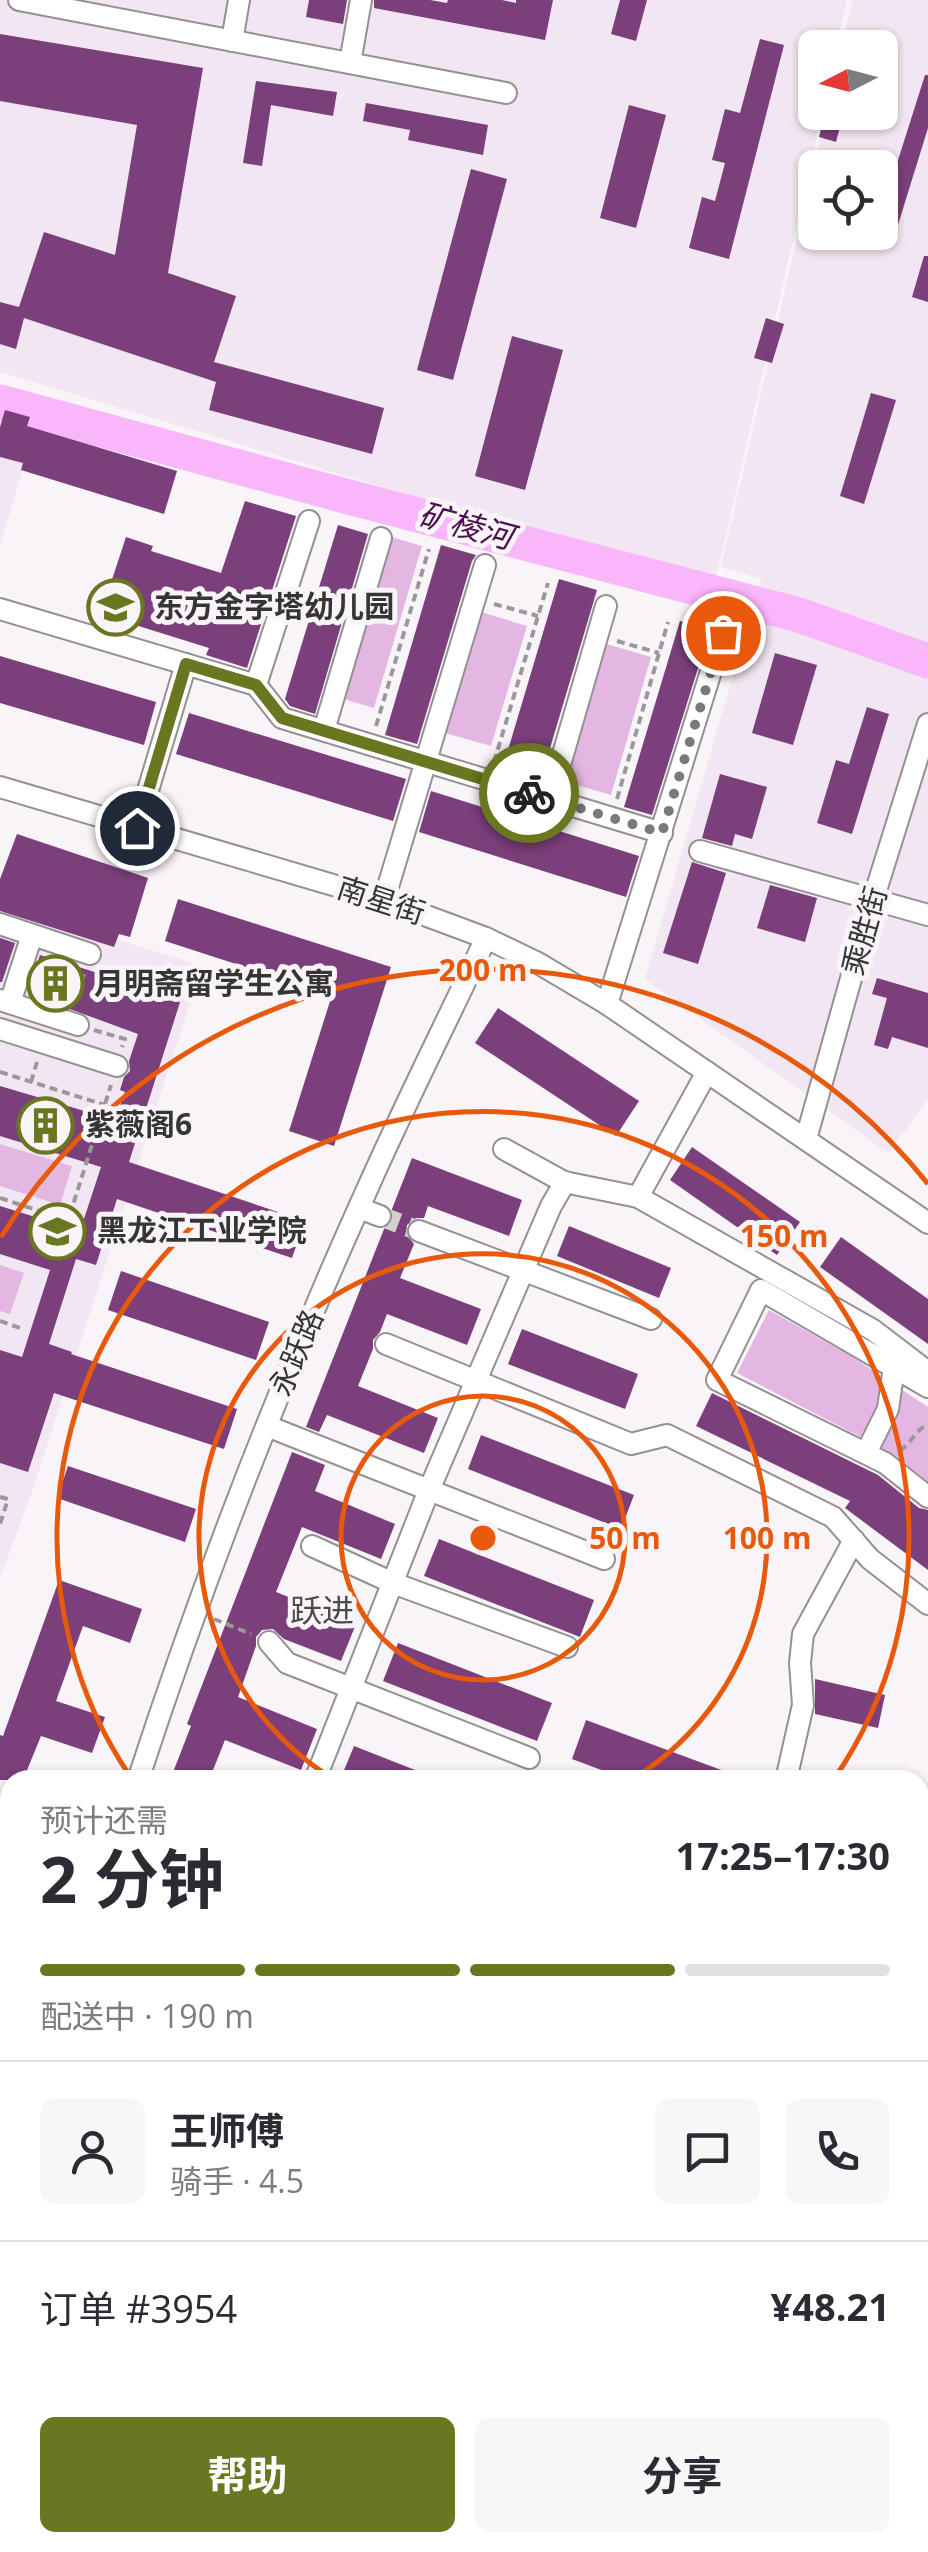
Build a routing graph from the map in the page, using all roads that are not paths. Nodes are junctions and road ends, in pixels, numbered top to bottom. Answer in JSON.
{"nodes":[{"id":1,"x":19,"y":0,"type":"edge"},
{"id":2,"x":240,"y":0,"type":"edge"},
{"id":3,"x":361,"y":0,"type":"edge"},
{"id":4,"x":120,"y":9,"type":"edge"},
{"id":5,"x":232,"y":41,"type":"junction"},
{"id":6,"x":350,"y":63,"type":"junction"},
{"id":7,"x":506,"y":93,"type":"dead end"},
{"id":8,"x":308,"y":522,"type":"dead end"},
{"id":9,"x":381,"y":538,"type":"dead end"},
{"id":10,"x":485,"y":565,"type":"dead end"},
{"id":11,"x":606,"y":606,"type":"dead end"},
{"id":12,"x":0,"y":609,"type":"edge"},
{"id":13,"x":723,"y":633,"type":"dead end"},
{"id":14,"x":186,"y":664,"type":"junction"},
{"id":15,"x":256,"y":685,"type":"junction"},
{"id":16,"x":928,"y":724,"type":"edge"},
{"id":17,"x":324,"y":730,"type":"junction"},
{"id":18,"x":425,"y":761,"type":"junction"},
{"id":19,"x":0,"y":787,"type":"edge"},
{"id":20,"x":550,"y":799,"type":"junction"},
{"id":21,"x":137,"y":828,"type":"junction"},
{"id":22,"x":662,"y":833,"type":"junction"},
{"id":23,"x":700,"y":851,"type":"dead end"},
{"id":24,"x":384,"y":900,"type":"junction"},
{"id":25,"x":873,"y":900,"type":"junction"},
{"id":26,"x":928,"y":915,"type":"edge"},
{"id":27,"x":0,"y":924,"type":"edge"},
{"id":28,"x":32,"y":934,"type":"junction"},
{"id":29,"x":486,"y":938,"type":"junction"},
{"id":30,"x":90,"y":954,"type":"road end"},
{"id":31,"x":5,"y":1002,"type":"edge"},
{"id":32,"x":607,"y":1004,"type":"junction"},
{"id":33,"x":80,"y":1026,"type":"road end"},
{"id":34,"x":0,"y":1029,"type":"edge"},
{"id":35,"x":117,"y":1066,"type":"dead end"},
{"id":36,"x":707,"y":1072,"type":"junction"},
{"id":37,"x":806,"y":1139,"type":"junction"},
{"id":38,"x":504,"y":1150,"type":"dead end"},
{"id":39,"x":565,"y":1182,"type":"junction"},
{"id":40,"x":638,"y":1197,"type":"junction"},
{"id":41,"x":359,"y":1208,"type":"junction"},
{"id":42,"x":380,"y":1216,"type":"tunnel mouth"},
{"id":43,"x":928,"y":1223,"type":"edge"},
{"id":44,"x":419,"y":1231,"type":"tunnel mouth"},
{"id":45,"x":756,"y":1265,"type":"junction"},
{"id":46,"x":524,"y":1270,"type":"junction"},
{"id":47,"x":761,"y":1290,"type":"junction"},
{"id":48,"x":652,"y":1319,"type":"dead end"},
{"id":49,"x":386,"y":1344,"type":"dead end"},
{"id":50,"x":894,"y":1367,"type":"junction"},
{"id":51,"x":928,"y":1372,"type":"edge"},
{"id":52,"x":476,"y":1381,"type":"junction"},
{"id":53,"x":928,"y":1387,"type":"edge"},
{"id":54,"x":267,"y":1426,"type":"junction"},
{"id":55,"x":875,"y":1458,"type":"junction"},
{"id":56,"x":429,"y":1490,"type":"junction"},
{"id":57,"x":928,"y":1497,"type":"edge"},
{"id":58,"x":854,"y":1540,"type":"junction"},
{"id":59,"x":312,"y":1546,"type":"dead end"},
{"id":60,"x":604,"y":1559,"type":"dead end"},
{"id":61,"x":393,"y":1583,"type":"junction"},
{"id":62,"x":928,"y":1604,"type":"edge"},
{"id":63,"x":269,"y":1642,"type":"road end"},
{"id":64,"x":567,"y":1647,"type":"dead end"},
{"id":65,"x":352,"y":1689,"type":"junction"},
{"id":66,"x":529,"y":1758,"type":"dead end"},
{"id":67,"x":141,"y":1770,"type":"edge"},
{"id":68,"x":319,"y":1770,"type":"edge"},
{"id":69,"x":788,"y":1770,"type":"edge"}],
"edges":[{"from":1,"to":4,"type":"street"},
{"from":2,"to":5,"type":"street"},
{"from":3,"to":6,"type":"street"},
{"from":4,"to":5,"type":"street"},
{"from":5,"to":6,"type":"street"},
{"from":6,"to":7,"type":"street"},
{"from":8,"to":15,"type":"street"},
{"from":9,"to":17,"type":"street"},
{"from":10,"to":18,"type":"street"},
{"from":11,"to":20,"type":"street"},
{"from":12,"to":14,"type":"street"},
{"from":13,"to":22,"type":"street"},
{"from":14,"to":15,"type":"street"},
{"from":14,"to":21,"type":"street"},
{"from":15,"to":17,"type":"street"},
{"from":16,"to":25,"type":"street","name":"乘胜街"},
{"from":17,"to":18,"type":"street"},
{"from":18,"to":20,"type":"street"},
{"from":18,"to":24,"type":"street"},
{"from":19,"to":21,"type":"street","name":"南星街"},
{"from":20,"to":22,"type":"street"},
{"from":21,"to":24,"type":"street","name":"南星街"},
{"from":22,"to":32,"type":"street"},
{"from":23,"to":25,"type":"street"},
{"from":24,"to":29,"type":"street","name":"南星街"},
{"from":25,"to":26,"type":"street"},
{"from":25,"to":37,"type":"street","name":"乘胜街"},
{"from":27,"to":28,"type":"street"},
{"from":28,"to":30,"type":"street"},
{"from":28,"to":31,"type":"street"},
{"from":29,"to":32,"type":"street","name":"南星街"},
{"from":29,"to":41,"type":"street","name":"永跃路"},
{"from":31,"to":33,"type":"street"},
{"from":32,"to":36,"type":"street","name":"南星街"},
{"from":34,"to":35,"type":"street"},
{"from":36,"to":37,"type":"street","name":"南星街"},
{"from":36,"to":40,"type":"street"},
{"from":37,"to":43,"type":"street","name":"南星街"},
{"from":38,"to":39,"type":"street"},
{"from":39,"to":40,"type":"street"},
{"from":39,"to":46,"type":"street"},
{"from":40,"to":45,"type":"street"},
{"from":41,"to":42,"type":"street"},
{"from":41,"to":54,"type":"street","name":"永跃路"},
{"from":44,"to":46,"type":"street"},
{"from":45,"to":47,"type":"street"},
{"from":45,"to":51,"type":"street"},
{"from":46,"to":48,"type":"street"},
{"from":46,"to":52,"type":"street"},
{"from":47,"to":50,"type":"street"},
{"from":47,"to":55,"type":"street"},
{"from":49,"to":52,"type":"street"},
{"from":50,"to":53,"type":"street"},
{"from":50,"to":55,"type":"street"},
{"from":52,"to":56,"type":"street"},
{"from":52,"to":58,"type":"street"},
{"from":54,"to":56,"type":"street"},
{"from":54,"to":67,"type":"street","name":"永跃路"},
{"from":55,"to":57,"type":"street"},
{"from":56,"to":60,"type":"street"},
{"from":56,"to":61,"type":"street"},
{"from":58,"to":62,"type":"street"},
{"from":58,"to":69,"type":"street"},
{"from":59,"to":61,"type":"street"},
{"from":61,"to":64,"type":"street"},
{"from":61,"to":65,"type":"street"},
{"from":63,"to":65,"type":"street"},
{"from":65,"to":66,"type":"street"},
{"from":65,"to":68,"type":"street"}]}
